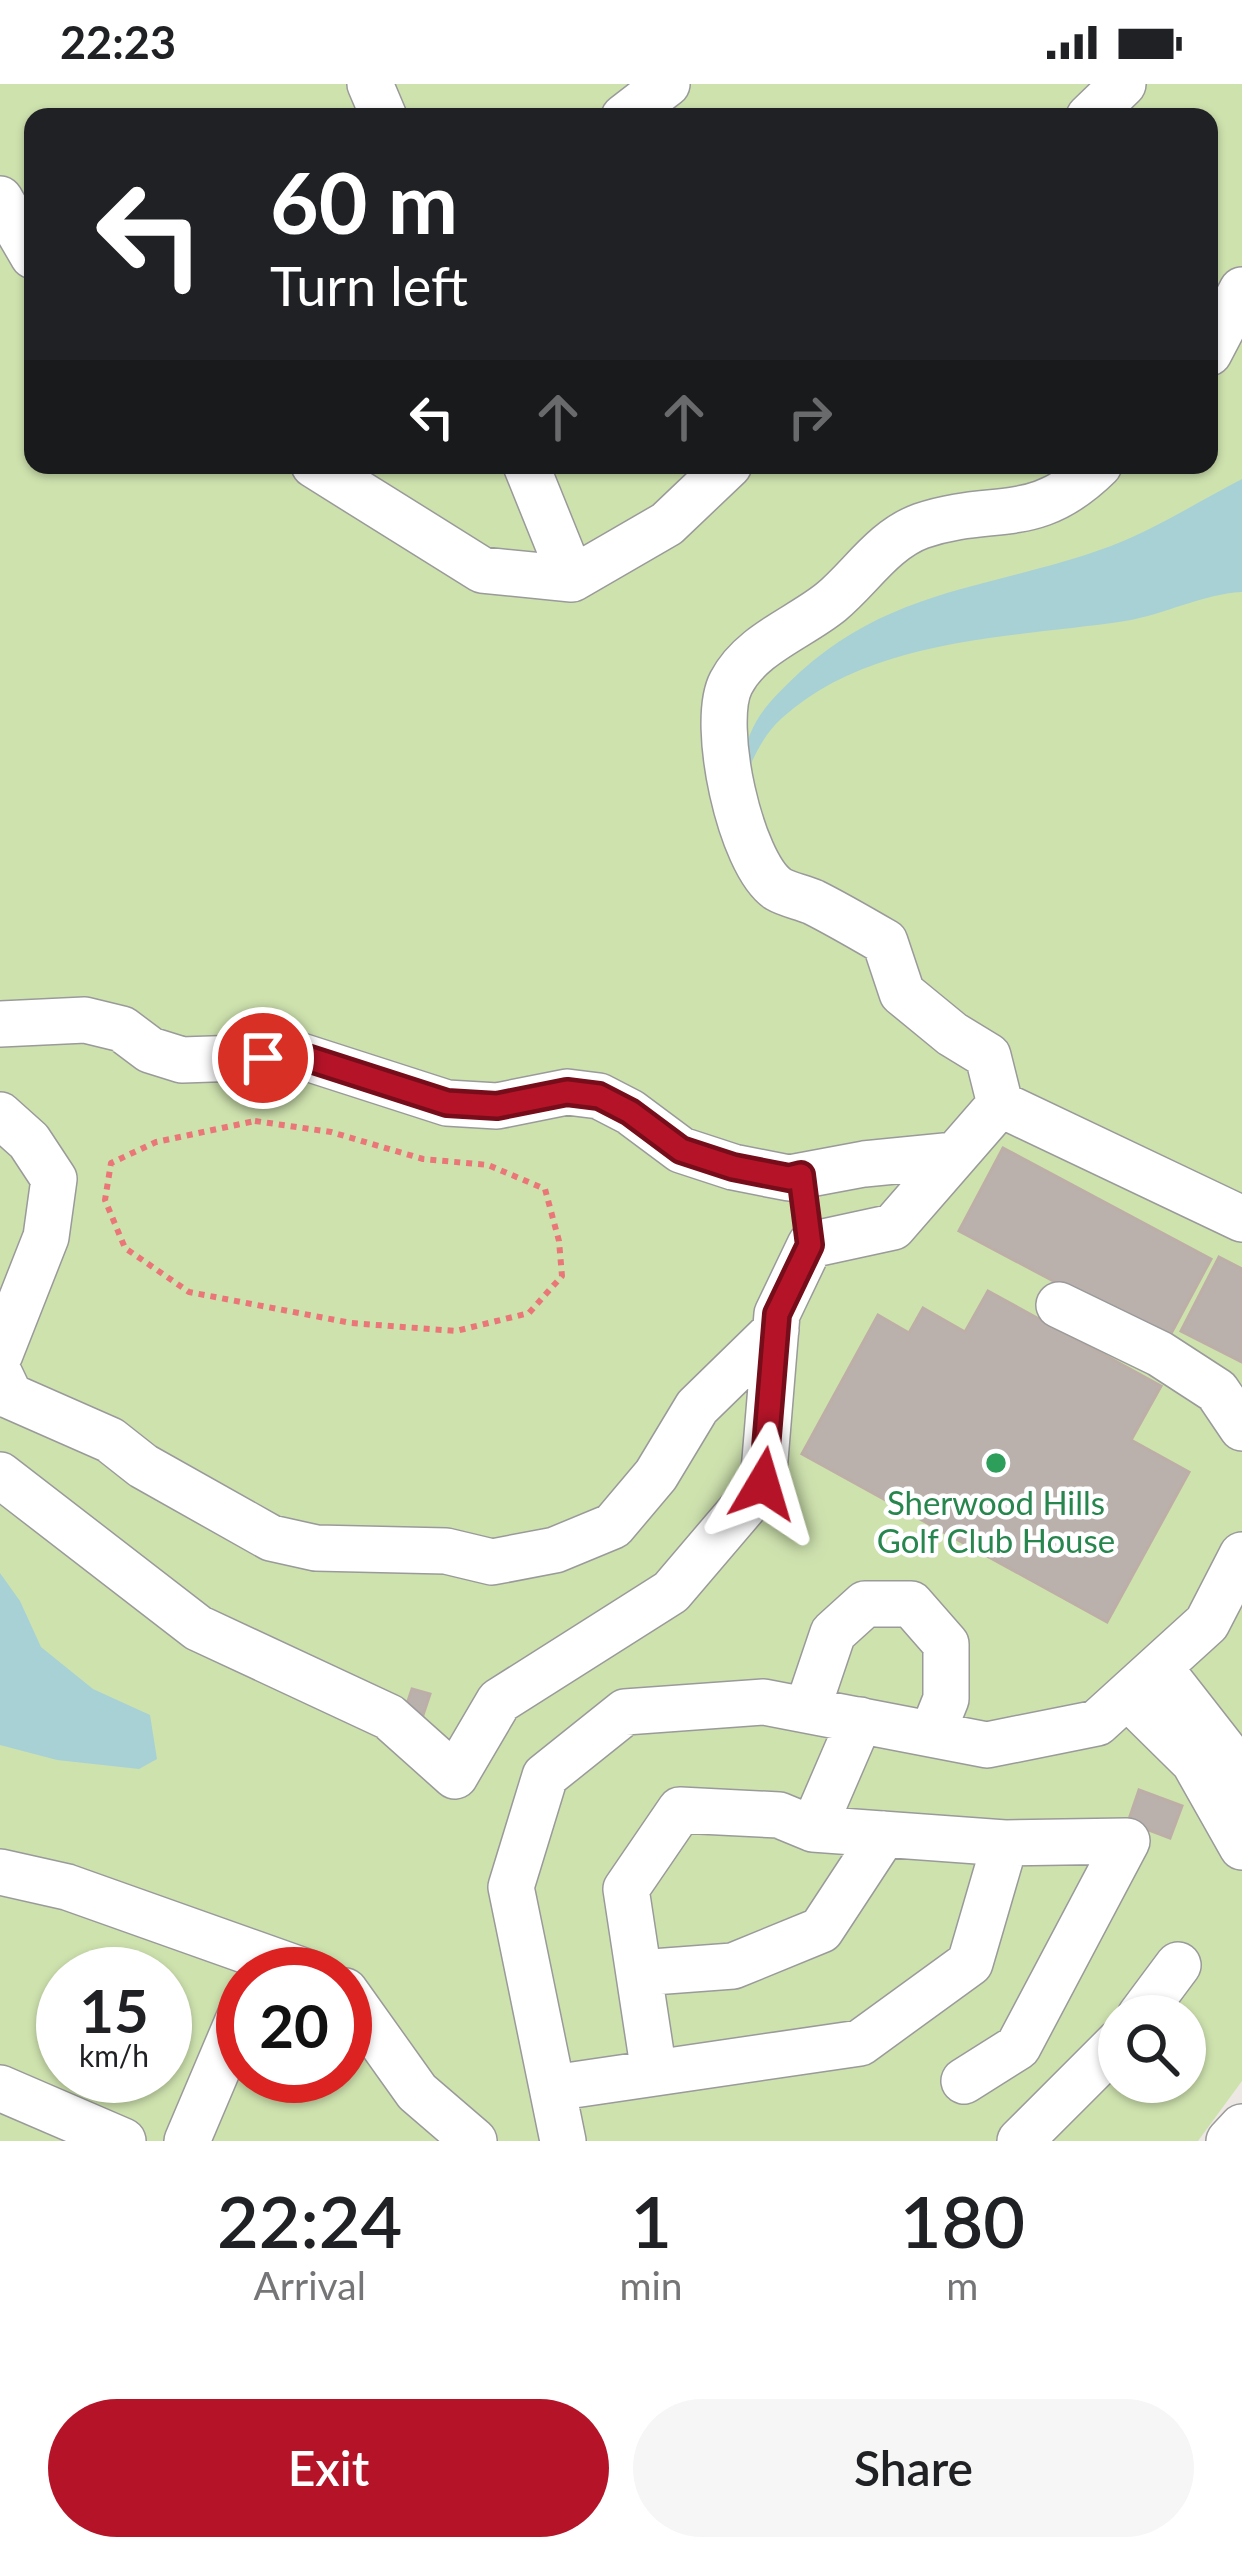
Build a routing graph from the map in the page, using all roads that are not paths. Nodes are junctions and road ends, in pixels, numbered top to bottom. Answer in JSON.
{"nodes":[{"id":1,"x":668,"y":84,"type":"edge"},
{"id":2,"x":1123,"y":84,"type":"edge"},
{"id":3,"x":636,"y":108,"type":"edge"},
{"id":4,"x":1098,"y":108,"type":"edge"},
{"id":5,"x":0,"y":199,"type":"edge"},
{"id":6,"x":24,"y":240,"type":"edge"},
{"id":7,"x":1242,"y":290,"type":"edge"},
{"id":8,"x":1218,"y":336,"type":"edge"},
{"id":9,"x":328,"y":474,"type":"edge"},
{"id":10,"x":530,"y":474,"type":"edge"},
{"id":11,"x":720,"y":474,"type":"edge"},
{"id":12,"x":1090,"y":474,"type":"edge"},
{"id":13,"x":572,"y":579,"type":"junction"},
{"id":14,"x":0,"y":1024,"type":"edge"},
{"id":15,"x":1000,"y":1104,"type":"junction"},
{"id":16,"x":0,"y":1115,"type":"edge"},
{"id":17,"x":955,"y":1155,"type":"junction"},
{"id":18,"x":801,"y":1175,"type":"junction"},
{"id":19,"x":1242,"y":1219,"type":"edge"},
{"id":20,"x":810,"y":1245,"type":"junction"},
{"id":21,"x":1059,"y":1305,"type":"dead end"},
{"id":22,"x":776,"y":1330,"type":"junction"},
{"id":23,"x":0,"y":1354,"type":"edge"},
{"id":24,"x":0,"y":1375,"type":"edge"},
{"id":25,"x":1242,"y":1428,"type":"edge"},
{"id":26,"x":0,"y":1475,"type":"edge"},
{"id":27,"x":1242,"y":1555,"type":"edge"},
{"id":28,"x":1143,"y":1681,"type":"junction"},
{"id":29,"x":807,"y":1710,"type":"junction"},
{"id":30,"x":860,"y":1720,"type":"junction"},
{"id":31,"x":932,"y":1734,"type":"junction"},
{"id":32,"x":1242,"y":1779,"type":"edge"},
{"id":33,"x":813,"y":1829,"type":"junction"},
{"id":34,"x":884,"y":1834,"type":"junction"},
{"id":35,"x":1005,"y":1843,"type":"junction"},
{"id":36,"x":1242,"y":1847,"type":"edge"},
{"id":37,"x":0,"y":1872,"type":"edge"},
{"id":38,"x":217,"y":1947,"type":"edge"},
{"id":39,"x":1178,"y":1965,"type":"dead end"},
{"id":40,"x":639,"y":1973,"type":"junction"},
{"id":41,"x":1156,"y":1995,"type":"edge"},
{"id":42,"x":372,"y":2029,"type":"edge"},
{"id":43,"x":1098,"y":2063,"type":"edge"},
{"id":44,"x":654,"y":2073,"type":"junction"},
{"id":45,"x":216,"y":2074,"type":"edge"},
{"id":46,"x":964,"y":2081,"type":"dead end"},
{"id":47,"x":0,"y":2088,"type":"edge"},
{"id":48,"x":553,"y":2088,"type":"junction"},
{"id":49,"x":1242,"y":2127,"type":"edge"},
{"id":50,"x":123,"y":2141,"type":"edge"},
{"id":51,"x":188,"y":2141,"type":"edge"},
{"id":52,"x":474,"y":2141,"type":"edge"},
{"id":53,"x":563,"y":2141,"type":"edge"},
{"id":54,"x":1020,"y":2141,"type":"edge"},
{"id":55,"x":1228,"y":2141,"type":"edge"}],
"edges":[{"from":1,"to":3,"type":"street"},
{"from":2,"to":4,"type":"street"},
{"from":5,"to":6,"type":"street"},
{"from":7,"to":8,"type":"street"},
{"from":9,"to":13,"type":"street"},
{"from":10,"to":13,"type":"street"},
{"from":11,"to":13,"type":"street"},
{"from":12,"to":15,"type":"street"},
{"from":14,"to":18,"type":"street"},
{"from":15,"to":17,"type":"street"},
{"from":15,"to":19,"type":"street"},
{"from":16,"to":23,"type":"street"},
{"from":17,"to":18,"type":"street"},
{"from":17,"to":20,"type":"street"},
{"from":18,"to":20,"type":"street"},
{"from":20,"to":22,"type":"street"},
{"from":21,"to":25,"type":"street"},
{"from":22,"to":24,"type":"street"},
{"from":22,"to":26,"type":"street"},
{"from":27,"to":28,"type":"street"},
{"from":28,"to":31,"type":"street"},
{"from":28,"to":32,"type":"street"},
{"from":28,"to":36,"type":"street"},
{"from":29,"to":30,"type":"street"},
{"from":29,"to":31,"type":"street"},
{"from":29,"to":48,"type":"street"},
{"from":30,"to":31,"type":"street"},
{"from":30,"to":33,"type":"street"},
{"from":33,"to":34,"type":"street"},
{"from":33,"to":40,"type":"street"},
{"from":34,"to":35,"type":"street"},
{"from":34,"to":40,"type":"street"},
{"from":35,"to":44,"type":"street"},
{"from":35,"to":46,"type":"street"},
{"from":37,"to":38,"type":"street"},
{"from":39,"to":41,"type":"street"},
{"from":40,"to":44,"type":"street"},
{"from":42,"to":52,"type":"street"},
{"from":43,"to":54,"type":"street"},
{"from":44,"to":48,"type":"street"},
{"from":45,"to":51,"type":"street"},
{"from":47,"to":50,"type":"street"},
{"from":48,"to":53,"type":"street"},
{"from":49,"to":55,"type":"street"}]}
